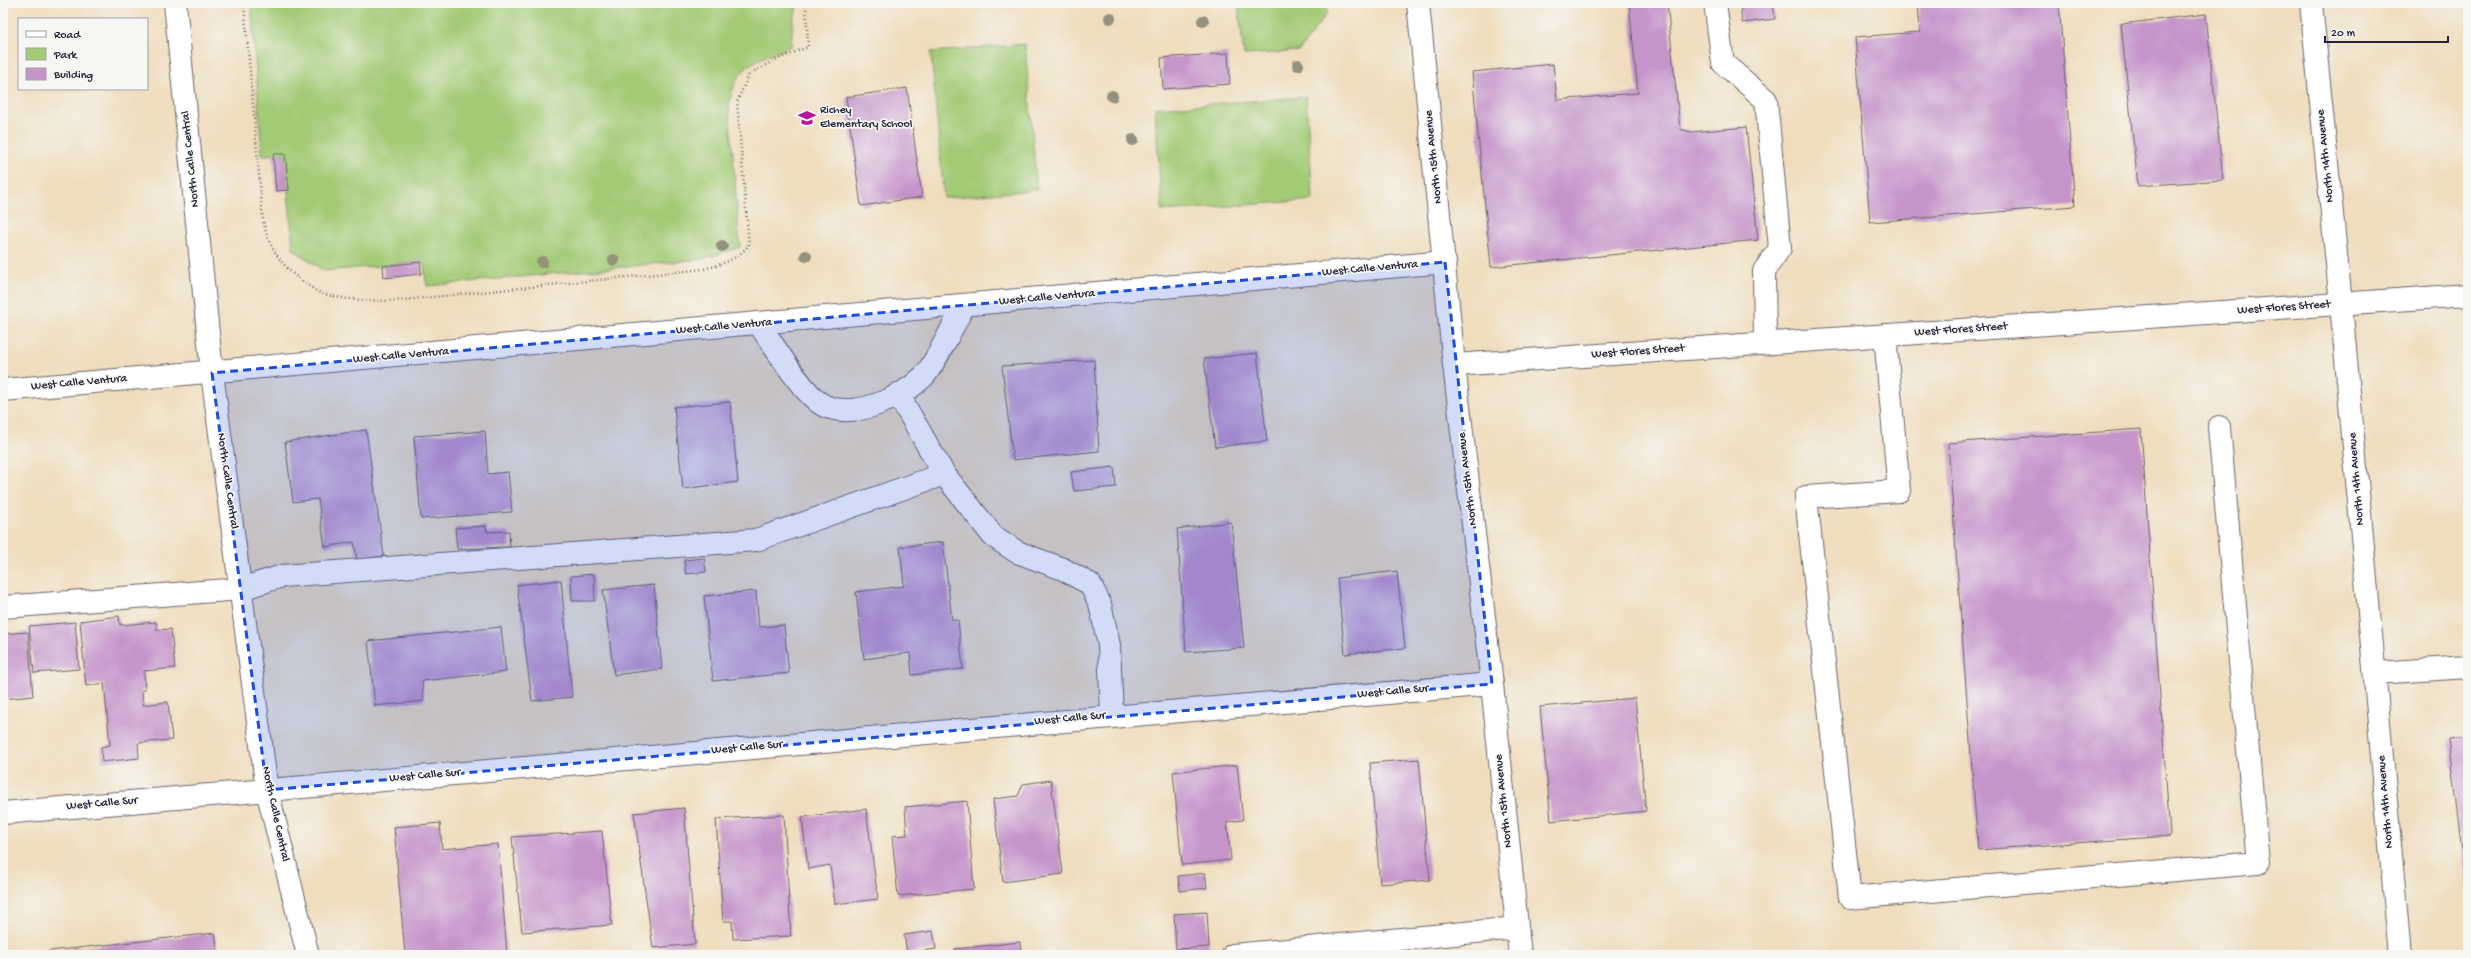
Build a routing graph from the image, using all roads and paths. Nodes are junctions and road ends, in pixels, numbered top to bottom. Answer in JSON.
{"nodes":[{"id":1,"x":175,"y":3,"type":"edge"},
{"id":2,"x":244,"y":3,"type":"edge"},
{"id":3,"x":806,"y":3,"type":"edge"},
{"id":4,"x":1418,"y":3,"type":"edge"},
{"id":5,"x":1714,"y":3,"type":"edge"},
{"id":6,"x":2311,"y":3,"type":"edge"},
{"id":7,"x":1445,"y":262,"type":"junction"},
{"id":8,"x":2468,"y":295,"type":"edge"},
{"id":9,"x":2341,"y":304,"type":"junction"},
{"id":10,"x":964,"y":305,"type":"junction"},
{"id":11,"x":758,"y":323,"type":"junction"},
{"id":12,"x":1885,"y":335,"type":"junction"},
{"id":13,"x":1765,"y":343,"type":"junction"},
{"id":14,"x":1454,"y":365,"type":"junction"},
{"id":15,"x":212,"y":372,"type":"junction"},
{"id":16,"x":3,"y":390,"type":"edge"},
{"id":17,"x":898,"y":394,"type":"junction"},
{"id":18,"x":2219,"y":427,"type":"dead end"},
{"id":19,"x":944,"y":474,"type":"junction"},
{"id":20,"x":241,"y":589,"type":"junction"},
{"id":21,"x":3,"y":607,"type":"edge"},
{"id":22,"x":2468,"y":667,"type":"edge"},
{"id":23,"x":2374,"y":673,"type":"junction"},
{"id":24,"x":1492,"y":684,"type":"junction"},
{"id":25,"x":1112,"y":716,"type":"junction"},
{"id":26,"x":268,"y":790,"type":"junction"},
{"id":27,"x":3,"y":813,"type":"edge"},
{"id":28,"x":1517,"y":928,"type":"junction"},
{"id":29,"x":308,"y":955,"type":"edge"},
{"id":30,"x":1233,"y":955,"type":"edge"},
{"id":31,"x":1520,"y":955,"type":"edge"},
{"id":32,"x":2400,"y":955,"type":"edge"}],
"edges":[{"from":1,"to":15,"type":"street","name":"North Calle Central"},
{"from":2,"to":3,"type":"path"},
{"from":4,"to":7,"type":"street","name":"North 15th Avenue"},
{"from":5,"to":13,"type":"street"},
{"from":6,"to":9,"type":"street","name":"North 14th Avenue"},
{"from":7,"to":10,"type":"street","name":"West Calle Ventura"},
{"from":7,"to":14,"type":"street","name":"North 15th Avenue"},
{"from":8,"to":9,"type":"street","name":"West Flores Street"},
{"from":9,"to":12,"type":"street","name":"West Flores Street"},
{"from":9,"to":23,"type":"street","name":"North 14th Avenue"},
{"from":10,"to":11,"type":"street","name":"West Calle Ventura"},
{"from":10,"to":17,"type":"street"},
{"from":11,"to":15,"type":"street","name":"West Calle Ventura"},
{"from":11,"to":17,"type":"street"},
{"from":12,"to":13,"type":"street","name":"West Flores Street"},
{"from":12,"to":18,"type":"street"},
{"from":13,"to":14,"type":"street","name":"West Flores Street"},
{"from":14,"to":24,"type":"street","name":"North 15th Avenue"},
{"from":15,"to":16,"type":"street","name":"West Calle Ventura"},
{"from":15,"to":20,"type":"street","name":"North Calle Central"},
{"from":17,"to":19,"type":"street"},
{"from":19,"to":20,"type":"street"},
{"from":19,"to":25,"type":"street"},
{"from":20,"to":21,"type":"street"},
{"from":20,"to":26,"type":"street","name":"North Calle Central"},
{"from":22,"to":23,"type":"street"},
{"from":23,"to":32,"type":"street","name":"North 14th Avenue"},
{"from":24,"to":25,"type":"street","name":"West Calle Sur"},
{"from":24,"to":28,"type":"street","name":"North 15th Avenue"},
{"from":25,"to":26,"type":"street","name":"West Calle Sur"},
{"from":26,"to":27,"type":"street","name":"West Calle Sur"},
{"from":26,"to":29,"type":"street","name":"North Calle Central"},
{"from":28,"to":30,"type":"street"},
{"from":28,"to":31,"type":"street","name":"North 15th Avenue"}]}
